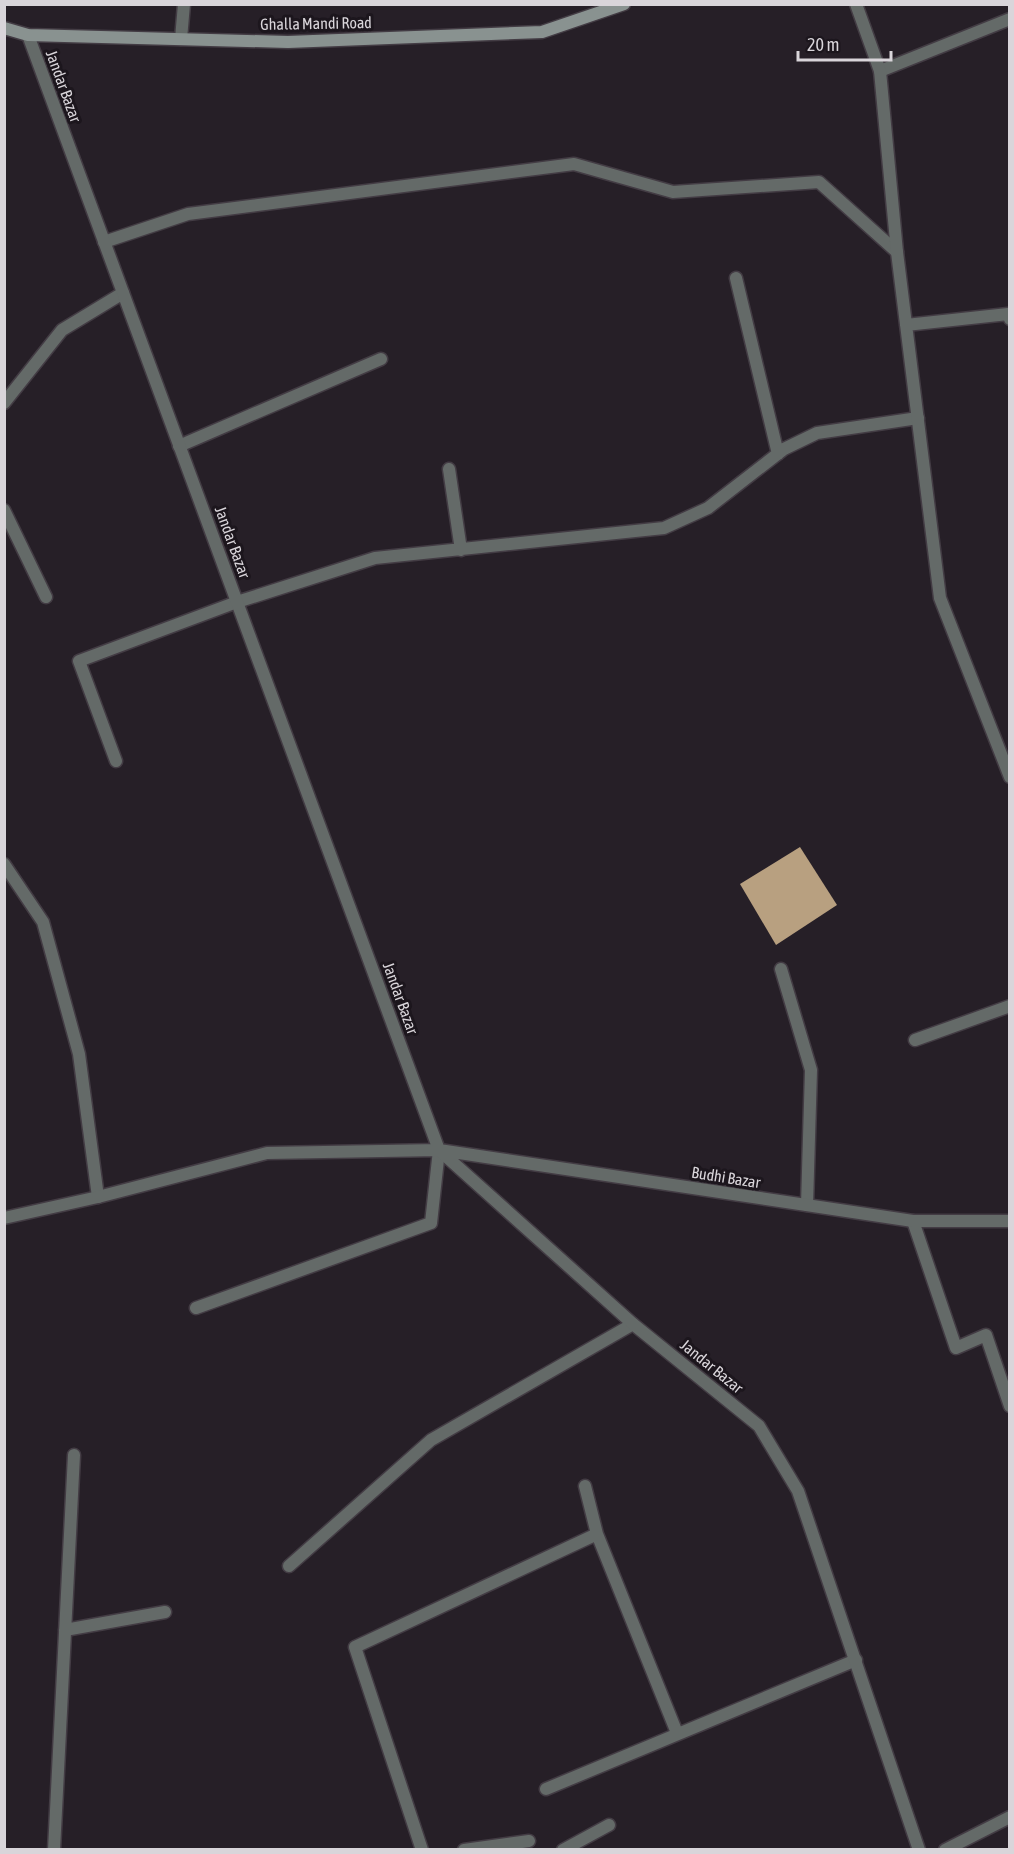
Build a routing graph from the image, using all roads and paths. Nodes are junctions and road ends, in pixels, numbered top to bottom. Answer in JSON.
{"nodes":[{"id":1,"x":184,"y":4,"type":"edge"},
{"id":2,"x":624,"y":4,"type":"edge"},
{"id":3,"x":855,"y":4,"type":"edge"},
{"id":4,"x":1010,"y":20,"type":"edge"},
{"id":5,"x":4,"y":28,"type":"edge"},
{"id":6,"x":28,"y":35,"type":"junction"},
{"id":7,"x":181,"y":39,"type":"junction"},
{"id":8,"x":880,"y":71,"type":"junction"},
{"id":9,"x":104,"y":242,"type":"junction"},
{"id":10,"x":897,"y":252,"type":"junction"},
{"id":11,"x":736,"y":278,"type":"dead end"},
{"id":12,"x":123,"y":293,"type":"junction"},
{"id":13,"x":1010,"y":320,"type":"edge"},
{"id":14,"x":906,"y":325,"type":"junction"},
{"id":15,"x":381,"y":359,"type":"dead end"},
{"id":16,"x":4,"y":403,"type":"edge"},
{"id":17,"x":918,"y":418,"type":"junction"},
{"id":18,"x":180,"y":446,"type":"junction"},
{"id":19,"x":778,"y":454,"type":"junction"},
{"id":20,"x":449,"y":469,"type":"dead end"},
{"id":21,"x":4,"y":510,"type":"edge"},
{"id":22,"x":461,"y":550,"type":"junction"},
{"id":23,"x":46,"y":597,"type":"dead end"},
{"id":24,"x":237,"y":602,"type":"junction"},
{"id":25,"x":116,"y":761,"type":"dead end"},
{"id":26,"x":1010,"y":777,"type":"edge"},
{"id":27,"x":4,"y":864,"type":"edge"},
{"id":28,"x":781,"y":969,"type":"dead end"},
{"id":29,"x":1010,"y":1006,"type":"edge"},
{"id":30,"x":915,"y":1040,"type":"dead end"},
{"id":31,"x":439,"y":1150,"type":"junction"},
{"id":32,"x":98,"y":1197,"type":"junction"},
{"id":33,"x":807,"y":1205,"type":"junction"},
{"id":34,"x":4,"y":1218,"type":"edge"},
{"id":35,"x":913,"y":1221,"type":"junction"},
{"id":36,"x":1010,"y":1221,"type":"edge"},
{"id":37,"x":196,"y":1308,"type":"dead end"},
{"id":38,"x":633,"y":1324,"type":"junction"},
{"id":39,"x":1010,"y":1406,"type":"edge"},
{"id":40,"x":74,"y":1455,"type":"dead end"},
{"id":41,"x":585,"y":1486,"type":"dead end"},
{"id":42,"x":597,"y":1534,"type":"junction"},
{"id":43,"x":289,"y":1566,"type":"dead end"},
{"id":44,"x":165,"y":1612,"type":"dead end"},
{"id":45,"x":64,"y":1630,"type":"junction"},
{"id":46,"x":856,"y":1660,"type":"junction"},
{"id":47,"x":677,"y":1733,"type":"junction"},
{"id":48,"x":546,"y":1789,"type":"dead end"},
{"id":49,"x":1010,"y":1816,"type":"edge"},
{"id":50,"x":609,"y":1825,"type":"dead end"},
{"id":51,"x":529,"y":1841,"type":"dead end"},
{"id":52,"x":54,"y":1850,"type":"edge"},
{"id":53,"x":422,"y":1850,"type":"edge"},
{"id":54,"x":464,"y":1850,"type":"edge"},
{"id":55,"x":563,"y":1850,"type":"edge"},
{"id":56,"x":919,"y":1850,"type":"edge"},
{"id":57,"x":945,"y":1850,"type":"edge"}],
"edges":[{"from":1,"to":7,"type":"street"},
{"from":2,"to":7,"type":"main road","name":"Ghalla Mandi Road"},
{"from":3,"to":8,"type":"street"},
{"from":4,"to":8,"type":"street"},
{"from":5,"to":6,"type":"main road","name":"Ghalla Mandi Road"},
{"from":6,"to":7,"type":"main road","name":"Ghalla Mandi Road"},
{"from":6,"to":9,"type":"street","name":"Jandar Bazar"},
{"from":8,"to":10,"type":"street"},
{"from":9,"to":10,"type":"street"},
{"from":9,"to":12,"type":"street","name":"Jandar Bazar"},
{"from":10,"to":14,"type":"street"},
{"from":11,"to":19,"type":"street"},
{"from":12,"to":16,"type":"street"},
{"from":12,"to":18,"type":"street","name":"Jandar Bazar"},
{"from":13,"to":14,"type":"street"},
{"from":14,"to":17,"type":"street"},
{"from":15,"to":18,"type":"street"},
{"from":17,"to":19,"type":"street"},
{"from":17,"to":26,"type":"street"},
{"from":18,"to":24,"type":"street","name":"Jandar Bazar"},
{"from":19,"to":22,"type":"street"},
{"from":20,"to":22,"type":"street"},
{"from":21,"to":23,"type":"street"},
{"from":22,"to":24,"type":"street"},
{"from":24,"to":25,"type":"street"},
{"from":24,"to":31,"type":"street","name":"Jandar Bazar"},
{"from":27,"to":32,"type":"street"},
{"from":28,"to":33,"type":"street"},
{"from":29,"to":30,"type":"street"},
{"from":31,"to":32,"type":"street","name":"Budhi Bazar"},
{"from":31,"to":33,"type":"street","name":"Budhi Bazar"},
{"from":31,"to":37,"type":"street"},
{"from":31,"to":38,"type":"street","name":"Jandar Bazar"},
{"from":32,"to":34,"type":"street","name":"Budhi Bazar"},
{"from":33,"to":35,"type":"street","name":"Budhi Bazar"},
{"from":35,"to":36,"type":"street","name":"Budhi Bazar"},
{"from":35,"to":39,"type":"street"},
{"from":38,"to":43,"type":"street"},
{"from":38,"to":46,"type":"street","name":"Jandar Bazar"},
{"from":40,"to":45,"type":"street"},
{"from":41,"to":42,"type":"street"},
{"from":42,"to":47,"type":"street"},
{"from":42,"to":53,"type":"street"},
{"from":44,"to":45,"type":"street"},
{"from":45,"to":52,"type":"street"},
{"from":46,"to":47,"type":"street"},
{"from":46,"to":56,"type":"street","name":"Jandar Bazar"},
{"from":47,"to":48,"type":"street"},
{"from":49,"to":57,"type":"street"},
{"from":50,"to":55,"type":"street"},
{"from":51,"to":54,"type":"street"}]}
